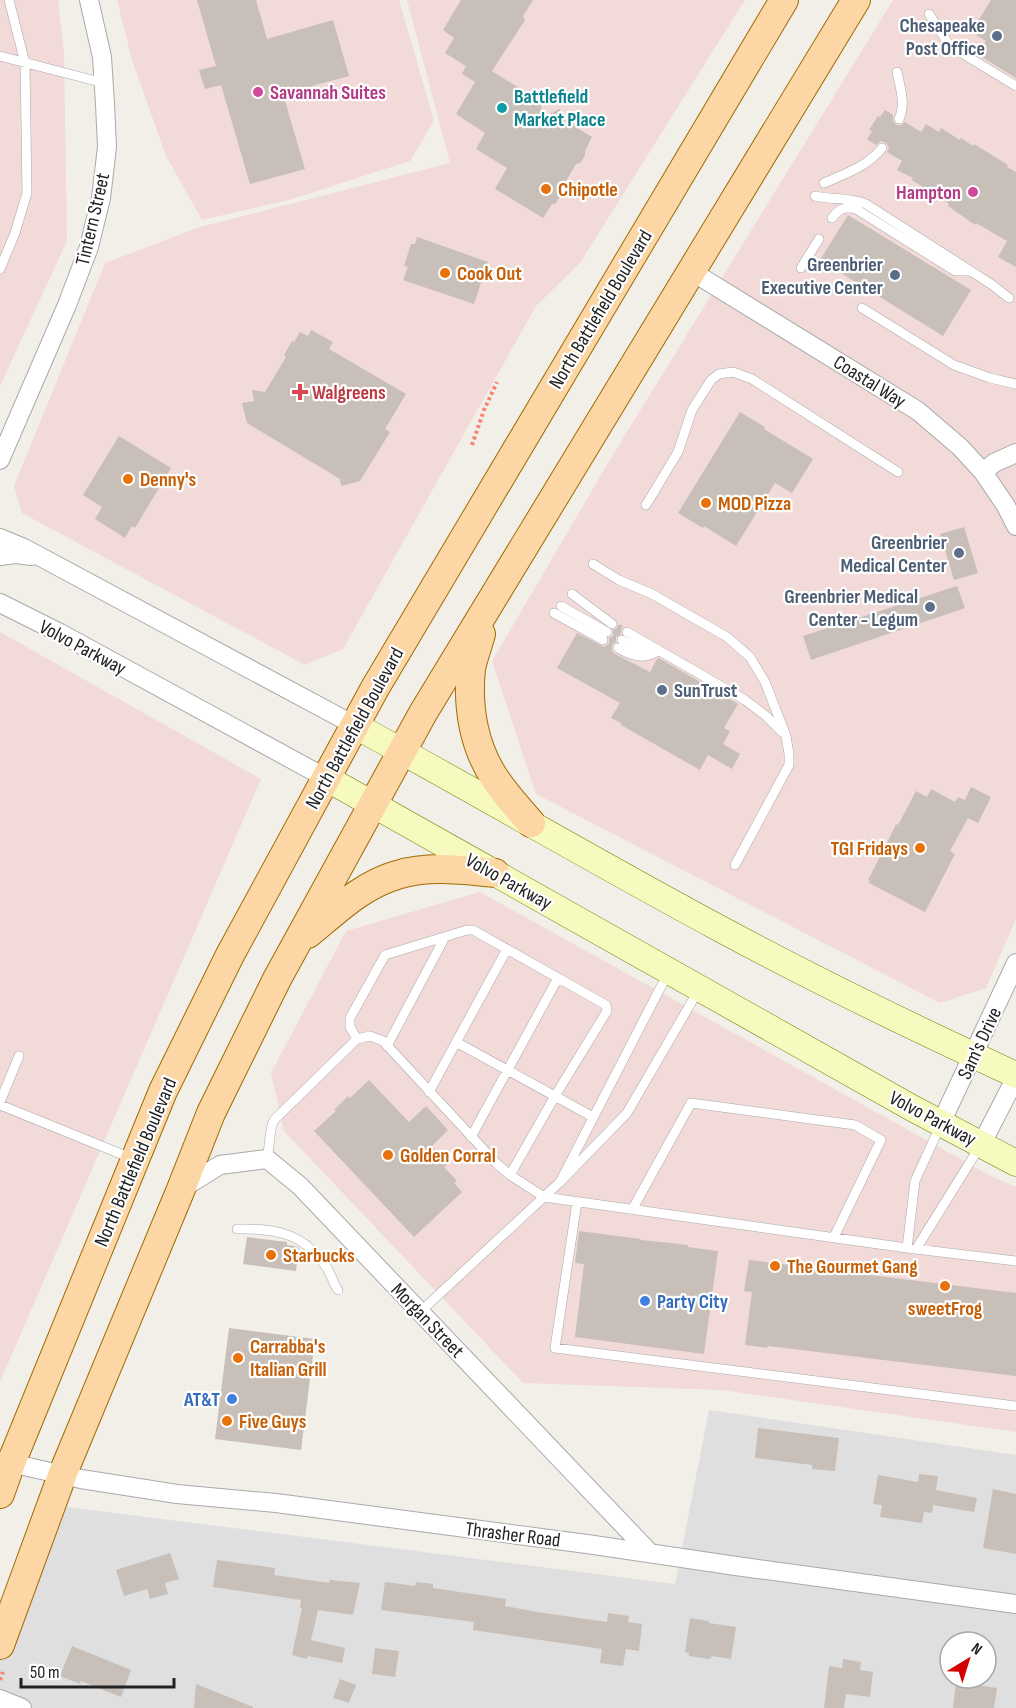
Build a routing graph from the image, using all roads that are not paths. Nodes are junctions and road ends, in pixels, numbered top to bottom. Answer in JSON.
{"nodes":[{"id":1,"x":9,"y":0,"type":"edge"},
{"id":2,"x":89,"y":0,"type":"edge"},
{"id":3,"x":784,"y":0,"type":"edge"},
{"id":4,"x":856,"y":0,"type":"edge"},
{"id":5,"x":928,"y":14,"type":"dead end"},
{"id":6,"x":0,"y":56,"type":"edge"},
{"id":7,"x":25,"y":63,"type":"junction"},
{"id":8,"x":897,"y":72,"type":"dead end"},
{"id":9,"x":104,"y":83,"type":"junction"},
{"id":10,"x":1016,"y":86,"type":"edge"},
{"id":11,"x":899,"y":119,"type":"dead end"},
{"id":12,"x":882,"y":148,"type":"dead end"},
{"id":13,"x":824,"y":183,"type":"dead end"},
{"id":14,"x":815,"y":196,"type":"dead end"},
{"id":15,"x":832,"y":218,"type":"dead end"},
{"id":16,"x":819,"y":239,"type":"dead end"},
{"id":17,"x":801,"y":268,"type":"dead end"},
{"id":18,"x":0,"y":269,"type":"edge"},
{"id":19,"x":691,"y":271,"type":"junction"},
{"id":20,"x":970,"y":271,"type":"junction"},
{"id":21,"x":1009,"y":298,"type":"dead end"},
{"id":22,"x":862,"y":308,"type":"dead end"},
{"id":23,"x":1016,"y":384,"type":"edge"},
{"id":24,"x":1016,"y":453,"type":"edge"},
{"id":25,"x":0,"y":460,"type":"edge"},
{"id":26,"x":898,"y":472,"type":"dead end"},
{"id":27,"x":984,"y":472,"type":"junction"},
{"id":28,"x":646,"y":505,"type":"dead end"},
{"id":29,"x":1016,"y":526,"type":"edge"},
{"id":30,"x":0,"y":538,"type":"edge"},
{"id":31,"x":0,"y":556,"type":"edge"},
{"id":32,"x":42,"y":558,"type":"junction"},
{"id":33,"x":593,"y":564,"type":"dead end"},
{"id":34,"x":572,"y":594,"type":"dead end"},
{"id":35,"x":492,"y":599,"type":"junction"},
{"id":36,"x":0,"y":603,"type":"edge"},
{"id":37,"x":558,"y":610,"type":"dead end"},
{"id":38,"x":658,"y":651,"type":"junction"},
{"id":39,"x":354,"y":725,"type":"junction"},
{"id":40,"x":786,"y":736,"type":"junction"},
{"id":41,"x":402,"y":751,"type":"junction"},
{"id":42,"x":326,"y":778,"type":"junction"},
{"id":43,"x":374,"y":804,"type":"junction"},
{"id":44,"x":531,"y":823,"type":"junction"},
{"id":45,"x":735,"y":865,"type":"dead end"},
{"id":46,"x":495,"y":873,"type":"junction"},
{"id":47,"x":445,"y":937,"type":"junction"},
{"id":48,"x":507,"y":949,"type":"junction"},
{"id":49,"x":291,"y":954,"type":"junction"},
{"id":50,"x":1016,"y":963,"type":"edge"},
{"id":51,"x":669,"y":970,"type":"junction"},
{"id":52,"x":558,"y":978,"type":"junction"},
{"id":53,"x":700,"y":988,"type":"junction"},
{"id":54,"x":357,"y":1039,"type":"junction"},
{"id":55,"x":456,"y":1042,"type":"junction"},
{"id":56,"x":387,"y":1046,"type":"junction"},
{"id":57,"x":973,"y":1055,"type":"junction"},
{"id":58,"x":19,"y":1056,"type":"dead end"},
{"id":59,"x":508,"y":1070,"type":"junction"},
{"id":60,"x":1016,"y":1076,"type":"edge"},
{"id":61,"x":429,"y":1092,"type":"junction"},
{"id":62,"x":555,"y":1096,"type":"junction"},
{"id":63,"x":0,"y":1104,"type":"edge"},
{"id":64,"x":594,"y":1117,"type":"junction"},
{"id":65,"x":941,"y":1123,"type":"junction"},
{"id":66,"x":471,"y":1137,"type":"junction"},
{"id":67,"x":981,"y":1145,"type":"junction"},
{"id":68,"x":267,"y":1159,"type":"junction"},
{"id":69,"x":135,"y":1160,"type":"junction"},
{"id":70,"x":1016,"y":1163,"type":"edge"},
{"id":71,"x":510,"y":1175,"type":"junction"},
{"id":72,"x":560,"y":1182,"type":"junction"},
{"id":73,"x":182,"y":1189,"type":"junction"},
{"id":74,"x":544,"y":1197,"type":"junction"},
{"id":75,"x":577,"y":1202,"type":"junction"},
{"id":76,"x":632,"y":1210,"type":"junction"},
{"id":77,"x":237,"y":1229,"type":"dead end"},
{"id":78,"x":834,"y":1237,"type":"junction"},
{"id":79,"x":911,"y":1248,"type":"junction"},
{"id":80,"x":1016,"y":1261,"type":"edge"},
{"id":81,"x":338,"y":1290,"type":"dead end"},
{"id":82,"x":420,"y":1312,"type":"junction"},
{"id":83,"x":1016,"y":1406,"type":"edge"},
{"id":84,"x":6,"y":1462,"type":"edge"},
{"id":85,"x":63,"y":1473,"type":"junction"},
{"id":86,"x":0,"y":1494,"type":"edge"},
{"id":87,"x":650,"y":1553,"type":"junction"},
{"id":88,"x":1016,"y":1604,"type":"edge"},
{"id":89,"x":2,"y":1658,"type":"edge"},
{"id":90,"x":0,"y":1699,"type":"edge"},
{"id":91,"x":22,"y":1708,"type":"edge"}],
"edges":[{"from":1,"to":7,"type":"lane"},
{"from":2,"to":9,"type":"street","name":"Tintern Street"},
{"from":3,"to":39,"type":"main road","name":"North Battlefield Boulevard"},
{"from":4,"to":19,"type":"main road"},
{"from":5,"to":10,"type":"lane"},
{"from":6,"to":7,"type":"lane"},
{"from":7,"to":9,"type":"lane"},
{"from":7,"to":18,"type":"lane"},
{"from":8,"to":11,"type":"lane"},
{"from":9,"to":25,"type":"street","name":"Tintern Street"},
{"from":12,"to":13,"type":"lane"},
{"from":14,"to":20,"type":"lane"},
{"from":15,"to":20,"type":"lane"},
{"from":16,"to":17,"type":"lane"},
{"from":19,"to":27,"type":"street","name":"Coastal Way"},
{"from":19,"to":35,"type":"main road"},
{"from":20,"to":21,"type":"lane"},
{"from":22,"to":23,"type":"lane"},
{"from":24,"to":27,"type":"street"},
{"from":26,"to":28,"type":"lane"},
{"from":27,"to":29,"type":"street","name":"Coastal Way"},
{"from":30,"to":32,"type":"street"},
{"from":31,"to":32,"type":"street"},
{"from":32,"to":39,"type":"street"},
{"from":33,"to":40,"type":"lane"},
{"from":34,"to":37,"type":"lane"},
{"from":35,"to":41,"type":"main road"},
{"from":35,"to":44,"type":"main road"},
{"from":36,"to":42,"type":"street","name":"Volvo Parkway"},
{"from":38,"to":38,"type":"lane"},
{"from":38,"to":40,"type":"lane"},
{"from":39,"to":41,"type":"main road"},
{"from":39,"to":42,"type":"main road","name":"North Battlefield Boulevard"},
{"from":40,"to":45,"type":"lane"},
{"from":41,"to":43,"type":"main road"},
{"from":41,"to":44,"type":"main road"},
{"from":42,"to":43,"type":"main road","name":"Volvo Parkway"},
{"from":42,"to":69,"type":"main road","name":"North Battlefield Boulevard"},
{"from":43,"to":46,"type":"main road","name":"Volvo Parkway"},
{"from":43,"to":49,"type":"main road"},
{"from":44,"to":57,"type":"main road"},
{"from":46,"to":49,"type":"main road"},
{"from":46,"to":51,"type":"main road","name":"Volvo Parkway"},
{"from":47,"to":48,"type":"lane"},
{"from":47,"to":54,"type":"lane"},
{"from":47,"to":56,"type":"lane"},
{"from":48,"to":52,"type":"lane"},
{"from":48,"to":55,"type":"lane"},
{"from":49,"to":73,"type":"main road"},
{"from":50,"to":57,"type":"street","name":"Sam's Drive"},
{"from":51,"to":53,"type":"main road","name":"Volvo Parkway"},
{"from":51,"to":64,"type":"lane"},
{"from":52,"to":59,"type":"lane"},
{"from":52,"to":62,"type":"lane"},
{"from":53,"to":65,"type":"main road","name":"Volvo Parkway"},
{"from":53,"to":72,"type":"lane"},
{"from":54,"to":56,"type":"lane"},
{"from":54,"to":68,"type":"lane"},
{"from":55,"to":59,"type":"lane"},
{"from":55,"to":61,"type":"lane"},
{"from":56,"to":61,"type":"lane"},
{"from":57,"to":60,"type":"main road"},
{"from":57,"to":65,"type":"street","name":"Sam's Drive"},
{"from":58,"to":63,"type":"lane"},
{"from":59,"to":62,"type":"lane"},
{"from":59,"to":66,"type":"lane"},
{"from":60,"to":67,"type":"street"},
{"from":61,"to":66,"type":"lane"},
{"from":62,"to":64,"type":"lane"},
{"from":62,"to":71,"type":"lane"},
{"from":63,"to":69,"type":"lane"},
{"from":64,"to":72,"type":"lane"},
{"from":65,"to":67,"type":"main road","name":"Volvo Parkway"},
{"from":65,"to":79,"type":"lane"},
{"from":66,"to":71,"type":"lane"},
{"from":67,"to":70,"type":"main road","name":"Volvo Parkway"},
{"from":67,"to":79,"type":"lane"},
{"from":68,"to":73,"type":"street"},
{"from":68,"to":82,"type":"street","name":"Morgan Street"},
{"from":69,"to":84,"type":"main road","name":"North Battlefield Boulevard"},
{"from":71,"to":74,"type":"lane"},
{"from":72,"to":74,"type":"lane"},
{"from":73,"to":85,"type":"main road"},
{"from":74,"to":75,"type":"lane"},
{"from":74,"to":82,"type":"lane"},
{"from":75,"to":76,"type":"lane"},
{"from":75,"to":83,"type":"lane"},
{"from":76,"to":78,"type":"lane"},
{"from":76,"to":78,"type":"lane"},
{"from":77,"to":81,"type":"lane"},
{"from":78,"to":79,"type":"lane"},
{"from":79,"to":80,"type":"lane"},
{"from":82,"to":87,"type":"street","name":"Morgan Street"},
{"from":84,"to":85,"type":"street","name":"Thrasher Road"},
{"from":84,"to":86,"type":"main road","name":"North Battlefield Boulevard"},
{"from":85,"to":87,"type":"street","name":"Thrasher Road"},
{"from":85,"to":89,"type":"main road"},
{"from":87,"to":88,"type":"street","name":"Thrasher Road"},
{"from":90,"to":91,"type":"street"}]}
